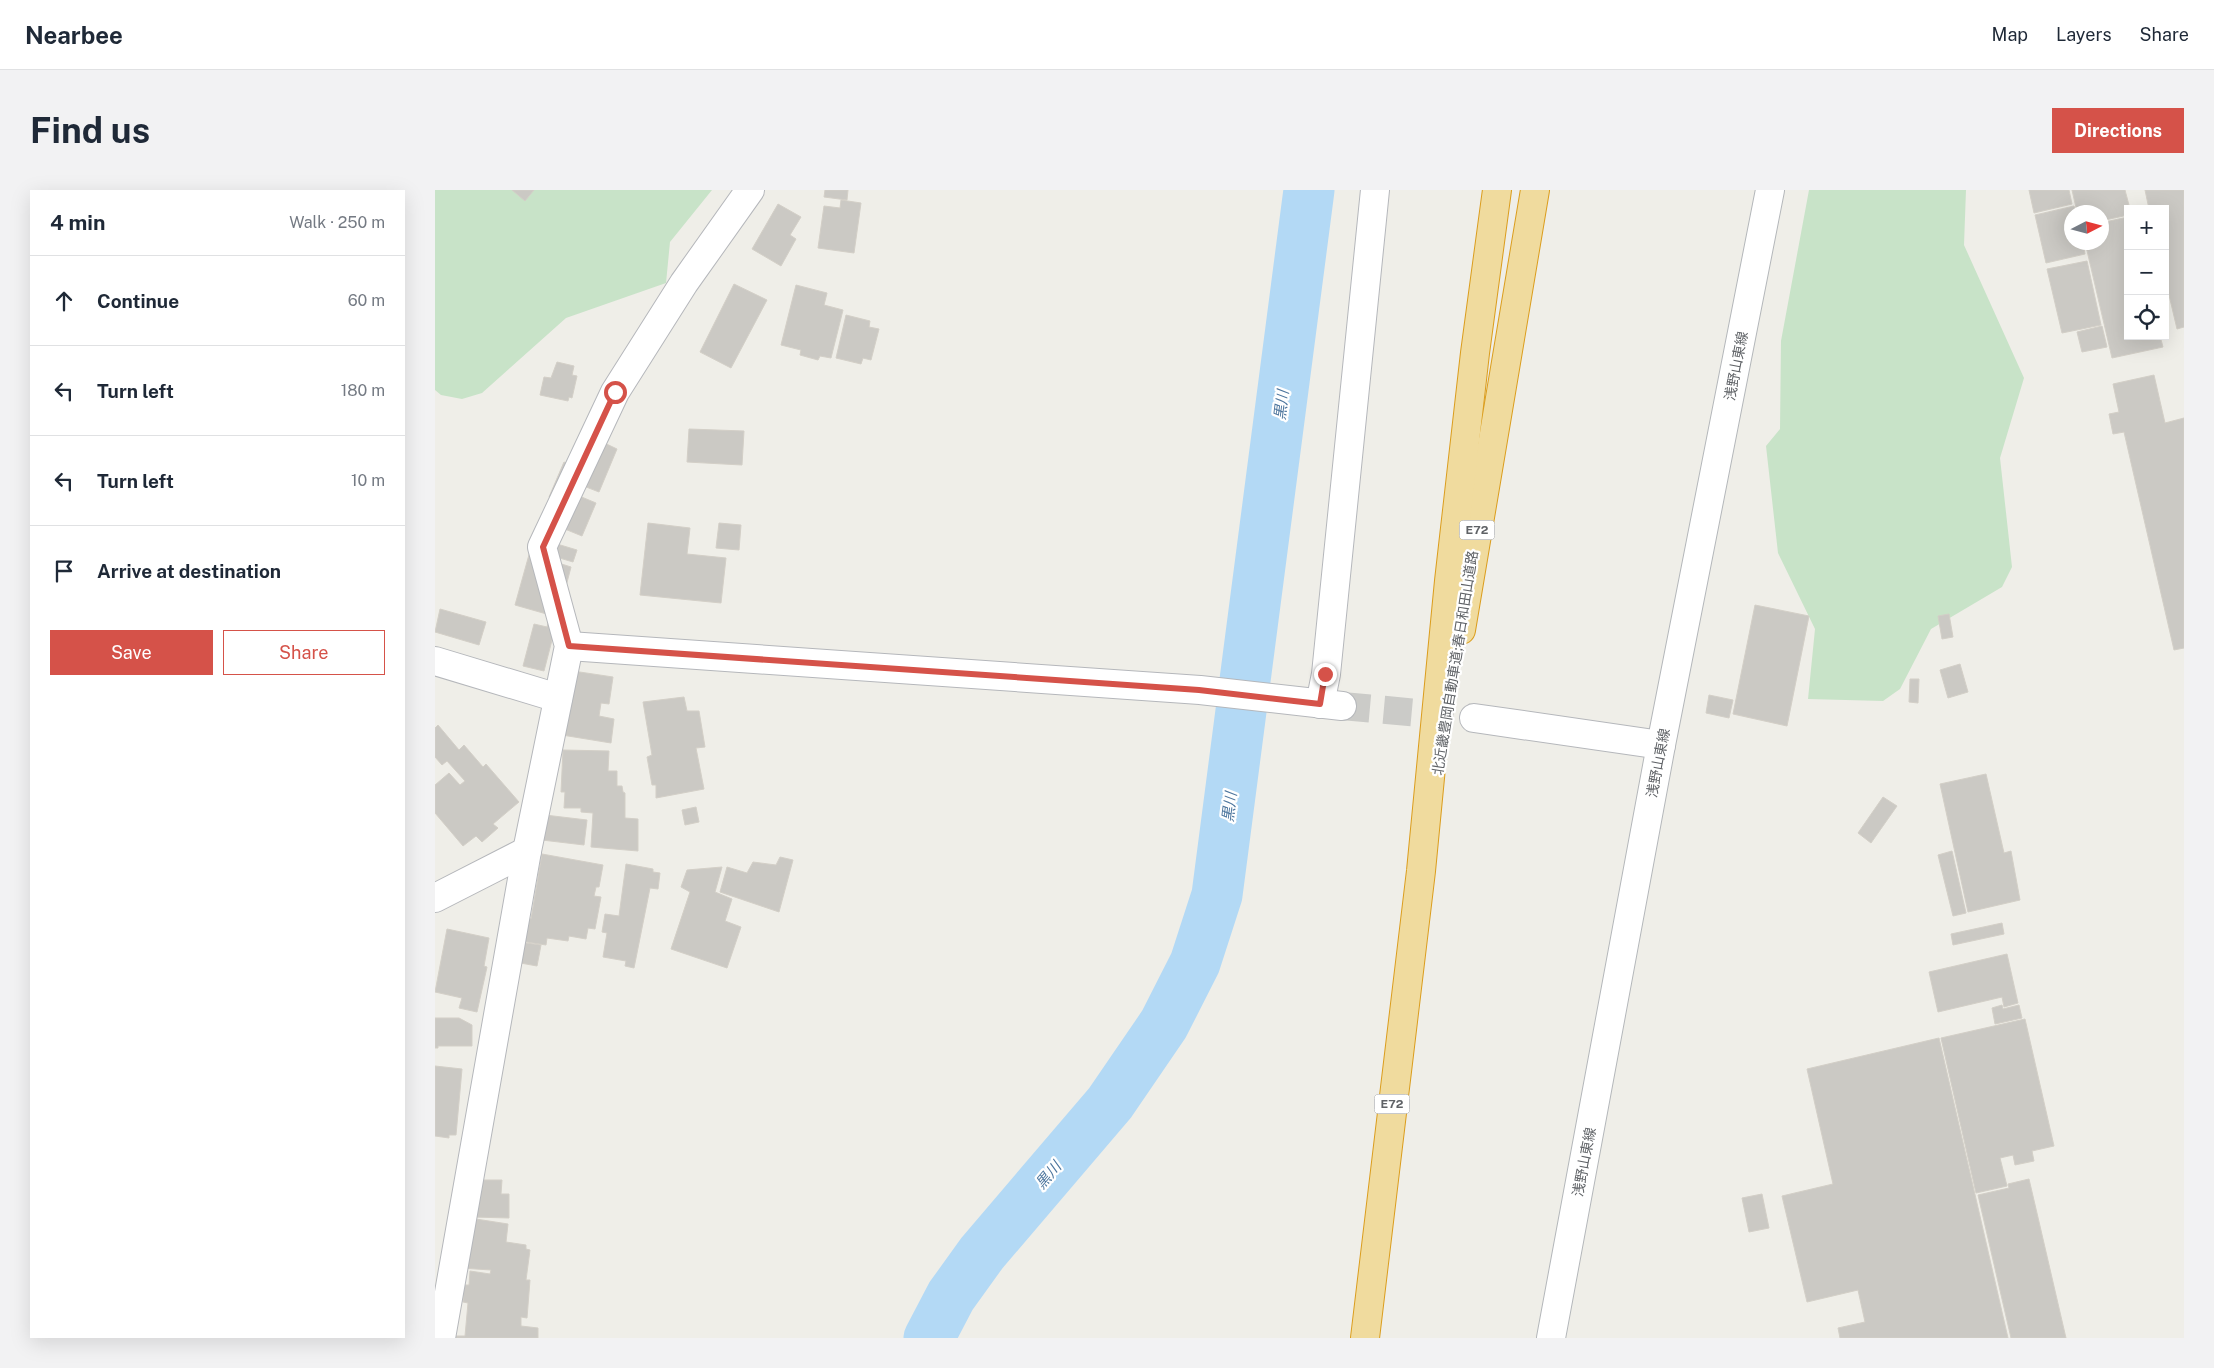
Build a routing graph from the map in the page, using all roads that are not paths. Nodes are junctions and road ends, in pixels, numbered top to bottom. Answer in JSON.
{"nodes":[{"id":1,"x":750,"y":190,"type":"edge"},
{"id":2,"x":1375,"y":190,"type":"edge"},
{"id":3,"x":1497,"y":190,"type":"edge"},
{"id":4,"x":1535,"y":190,"type":"edge"},
{"id":5,"x":1770,"y":190,"type":"edge"},
{"id":6,"x":569,"y":646,"type":"junction"},
{"id":7,"x":435,"y":661,"type":"edge"},
{"id":8,"x":558,"y":698,"type":"junction"},
{"id":9,"x":1474,"y":718,"type":"tunnel mouth"},
{"id":10,"x":1661,"y":745,"type":"junction"},
{"id":11,"x":527,"y":851,"type":"junction"},
{"id":12,"x":1421,"y":870,"type":"junction"},
{"id":13,"x":435,"y":898,"type":"edge"},
{"id":14,"x":441,"y":1338,"type":"edge"},
{"id":15,"x":1365,"y":1338,"type":"edge"},
{"id":16,"x":1551,"y":1338,"type":"edge"}],
"edges":[{"from":1,"to":6,"type":"street"},
{"from":2,"to":6,"type":"street"},
{"from":3,"to":12,"type":"highway","name":"北近畿豊岡自動車道;春日和田山道路","number":"E72"},
{"from":4,"to":12,"type":"highway","name":"北近畿豊岡自動車道;春日和田山道路","number":"E72"},
{"from":5,"to":10,"type":"street","name":"浅野山東線"},
{"from":6,"to":8,"type":"street"},
{"from":7,"to":8,"type":"street"},
{"from":8,"to":11,"type":"street"},
{"from":9,"to":10,"type":"street"},
{"from":10,"to":16,"type":"street","name":"浅野山東線"},
{"from":11,"to":13,"type":"street"},
{"from":11,"to":14,"type":"street"},
{"from":12,"to":15,"type":"highway","name":"北近畿豊岡自動車道;春日和田山道路","number":"E72"}]}
